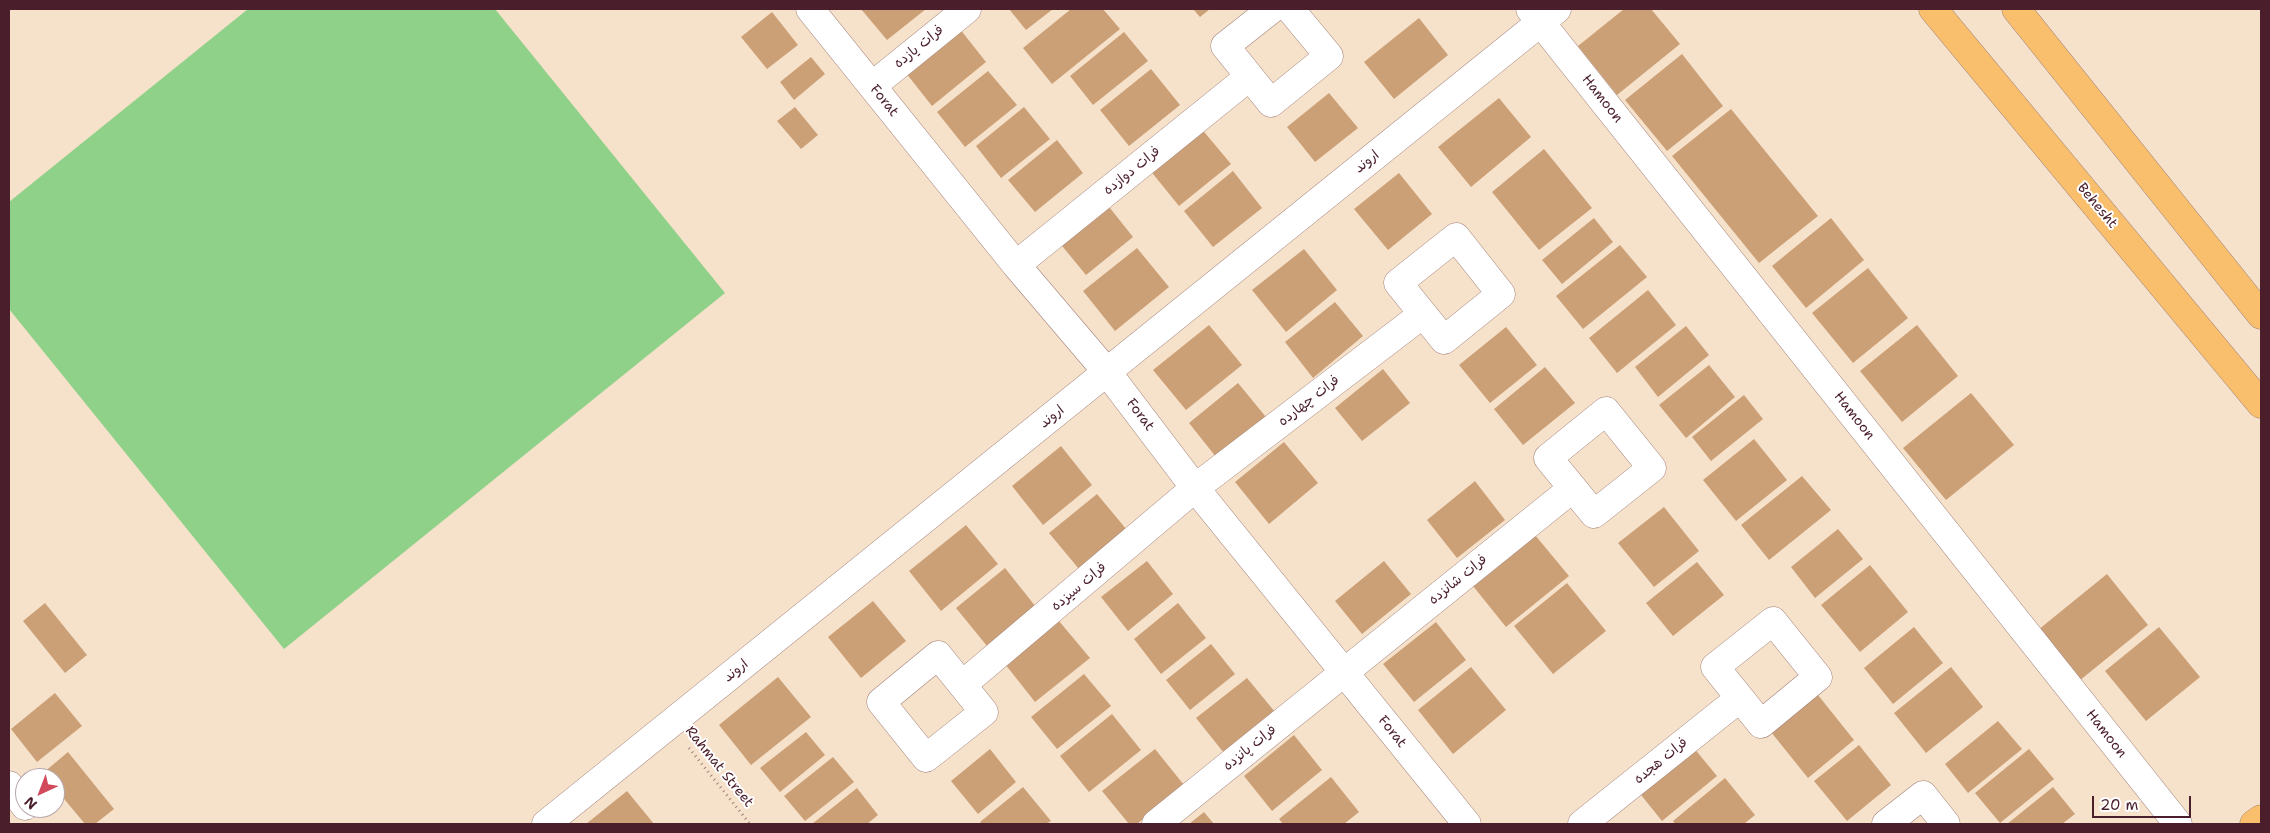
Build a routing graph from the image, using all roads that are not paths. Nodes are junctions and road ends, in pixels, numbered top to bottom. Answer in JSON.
{"nodes":[{"id":1,"x":810,"y":9,"type":"edge"},
{"id":2,"x":967,"y":9,"type":"edge"},
{"id":3,"x":1272,"y":9,"type":"edge"},
{"id":4,"x":1290,"y":9,"type":"edge"},
{"id":5,"x":1933,"y":9,"type":"edge"},
{"id":6,"x":2016,"y":9,"type":"edge"},
{"id":7,"x":1542,"y":13,"type":"edge"},
{"id":8,"x":1249,"y":76,"type":"junction"},
{"id":9,"x":872,"y":86,"type":"junction"},
{"id":10,"x":1016,"y":265,"type":"junction"},
{"id":11,"x":1423,"y":314,"type":"dead end"},
{"id":12,"x":2261,"y":315,"type":"edge"},
{"id":13,"x":1107,"y":372,"type":"junction"},
{"id":14,"x":2261,"y":404,"type":"edge"},
{"id":15,"x":1195,"y":488,"type":"junction"},
{"id":16,"x":1573,"y":488,"type":"dead end"},
{"id":17,"x":1344,"y":672,"type":"junction"},
{"id":18,"x":962,"y":685,"type":"dead end"},
{"id":19,"x":1740,"y":698,"type":"dead end"},
{"id":20,"x":2261,"y":818,"type":"edge"},
{"id":21,"x":546,"y":824,"type":"edge"},
{"id":22,"x":1156,"y":824,"type":"edge"},
{"id":23,"x":1467,"y":824,"type":"edge"},
{"id":24,"x":1582,"y":824,"type":"edge"},
{"id":25,"x":1886,"y":824,"type":"edge"},
{"id":26,"x":1946,"y":824,"type":"edge"},
{"id":27,"x":2178,"y":824,"type":"edge"},
{"id":28,"x":2254,"y":824,"type":"edge"}],
"edges":[{"from":1,"to":9,"type":"street","name":"Forat"},
{"from":2,"to":9,"type":"street","name":"فرات یازده"},
{"from":3,"to":8,"type":"street"},
{"from":4,"to":8,"type":"street"},
{"from":5,"to":14,"type":"main road","name":"Behesht"},
{"from":6,"to":12,"type":"main road"},
{"from":7,"to":13,"type":"street","name":"اروند"},
{"from":7,"to":27,"type":"street","name":"Hamoon"},
{"from":8,"to":10,"type":"street","name":"فرات دوازده"},
{"from":9,"to":10,"type":"street","name":"Forat"},
{"from":10,"to":13,"type":"street","name":"Forat"},
{"from":11,"to":15,"type":"street","name":"فرات چهارده"},
{"from":13,"to":15,"type":"street","name":"Forat"},
{"from":13,"to":21,"type":"street","name":"اروند"},
{"from":15,"to":17,"type":"street","name":"Forat"},
{"from":15,"to":18,"type":"street","name":"فرات سیزده"},
{"from":16,"to":17,"type":"street","name":"فرات شانزده"},
{"from":17,"to":22,"type":"street","name":"فرات پانزده"},
{"from":17,"to":23,"type":"street","name":"Forat"},
{"from":19,"to":24,"type":"street","name":"فرات هجده"},
{"from":20,"to":28,"type":"main road"},
{"from":25,"to":26,"type":"street"}]}
